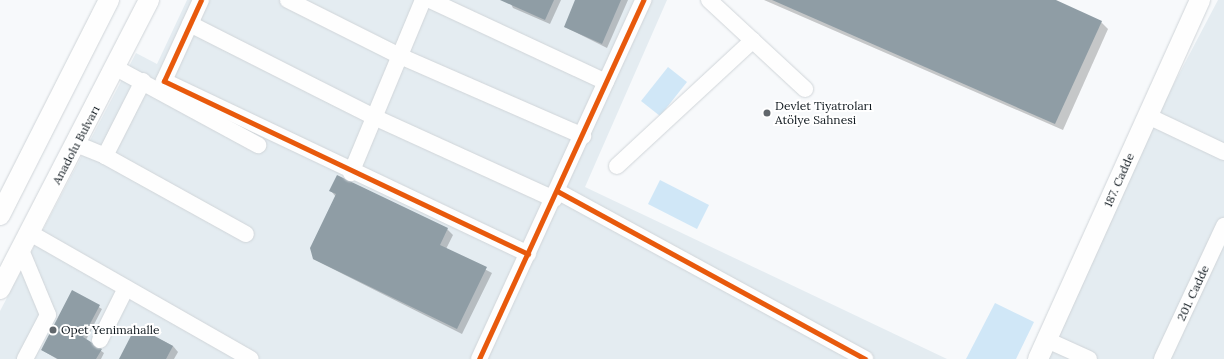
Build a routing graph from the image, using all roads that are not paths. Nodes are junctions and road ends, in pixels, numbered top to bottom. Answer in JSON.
{"nodes":[{"id":1,"x":109,"y":0,"type":"edge"},
{"id":2,"x":149,"y":0,"type":"edge"},
{"id":3,"x":156,"y":0,"type":"edge"},
{"id":4,"x":201,"y":0,"type":"edge"},
{"id":5,"x":288,"y":0,"type":"edge"},
{"id":6,"x":424,"y":0,"type":"edge"},
{"id":7,"x":430,"y":0,"type":"edge"},
{"id":8,"x":643,"y":0,"type":"edge"},
{"id":9,"x":709,"y":0,"type":"edge"},
{"id":10,"x":1200,"y":0,"type":"edge"},
{"id":11,"x":190,"y":24,"type":"junction"},
{"id":12,"x":136,"y":31,"type":"junction"},
{"id":13,"x":753,"y":40,"type":"junction"},
{"id":14,"x":400,"y":56,"type":"junction"},
{"id":15,"x":116,"y":68,"type":"junction"},
{"id":16,"x":143,"y":82,"type":"junction"},
{"id":17,"x":606,"y":82,"type":"junction"},
{"id":18,"x":805,"y":89,"type":"dead end"},
{"id":19,"x":1148,"y":116,"type":"junction"},
{"id":20,"x":374,"y":117,"type":"junction"},
{"id":21,"x":583,"y":136,"type":"junction"},
{"id":22,"x":76,"y":144,"type":"junction"},
{"id":23,"x":258,"y":145,"type":"dead end"},
{"id":24,"x":1224,"y":152,"type":"edge"},
{"id":25,"x":105,"y":156,"type":"junction"},
{"id":26,"x":617,"y":166,"type":"dead end"},
{"id":27,"x":351,"y":173,"type":"junction"},
{"id":28,"x":555,"y":195,"type":"junction"},
{"id":29,"x":0,"y":215,"type":"edge"},
{"id":30,"x":1224,"y":226,"type":"edge"},
{"id":31,"x":30,"y":233,"type":"junction"},
{"id":32,"x":246,"y":234,"type":"dead end"},
{"id":33,"x":21,"y":250,"type":"junction"},
{"id":34,"x":528,"y":254,"type":"junction"},
{"id":35,"x":126,"y":288,"type":"junction"},
{"id":36,"x":0,"y":289,"type":"edge"},
{"id":37,"x":100,"y":340,"type":"dead end"},
{"id":38,"x":1047,"y":340,"type":"junction"},
{"id":39,"x":25,"y":359,"type":"edge"},
{"id":40,"x":251,"y":359,"type":"edge"},
{"id":41,"x":479,"y":359,"type":"edge"},
{"id":42,"x":865,"y":359,"type":"edge"},
{"id":43,"x":1038,"y":359,"type":"edge"},
{"id":44,"x":1090,"y":359,"type":"edge"},
{"id":45,"x":1162,"y":359,"type":"edge"}],
"edges":[{"from":1,"to":29,"type":"main road"},
{"from":2,"to":12,"type":"main road","name":"Anadolu Bulvarı"},
{"from":3,"to":12,"type":"main road"},
{"from":4,"to":11,"type":"street"},
{"from":5,"to":14,"type":"street"},
{"from":6,"to":14,"type":"street"},
{"from":7,"to":17,"type":"street"},
{"from":8,"to":17,"type":"street"},
{"from":9,"to":13,"type":"street"},
{"from":10,"to":19,"type":"main road","name":"187. Cadde"},
{"from":11,"to":20,"type":"street"},
{"from":11,"to":27,"type":"street"},
{"from":12,"to":15,"type":"main road","name":"Anadolu Bulvarı"},
{"from":13,"to":18,"type":"street"},
{"from":13,"to":26,"type":"street"},
{"from":14,"to":20,"type":"street"},
{"from":14,"to":21,"type":"street"},
{"from":15,"to":16,"type":"street"},
{"from":15,"to":22,"type":"main road","name":"Anadolu Bulvarı"},
{"from":16,"to":23,"type":"street"},
{"from":16,"to":25,"type":"street"},
{"from":17,"to":21,"type":"street"},
{"from":19,"to":24,"type":"street"},
{"from":19,"to":38,"type":"main road","name":"187. Cadde"},
{"from":20,"to":27,"type":"street"},
{"from":20,"to":28,"type":"street"},
{"from":21,"to":28,"type":"street"},
{"from":22,"to":25,"type":"street"},
{"from":22,"to":31,"type":"main road","name":"Anadolu Bulvarı"},
{"from":25,"to":32,"type":"street"},
{"from":27,"to":34,"type":"street"},
{"from":28,"to":34,"type":"street"},
{"from":28,"to":42,"type":"street"},
{"from":30,"to":45,"type":"street","name":"201. Cadde"},
{"from":31,"to":33,"type":"main road","name":"Anadolu Bulvarı"},
{"from":31,"to":35,"type":"street"},
{"from":33,"to":36,"type":"main road","name":"Anadolu Bulvarı"},
{"from":33,"to":39,"type":"street"},
{"from":34,"to":41,"type":"street"},
{"from":35,"to":37,"type":"street"},
{"from":35,"to":40,"type":"street"},
{"from":38,"to":43,"type":"main road","name":"187. Cadde"},
{"from":38,"to":44,"type":"street"}]}
